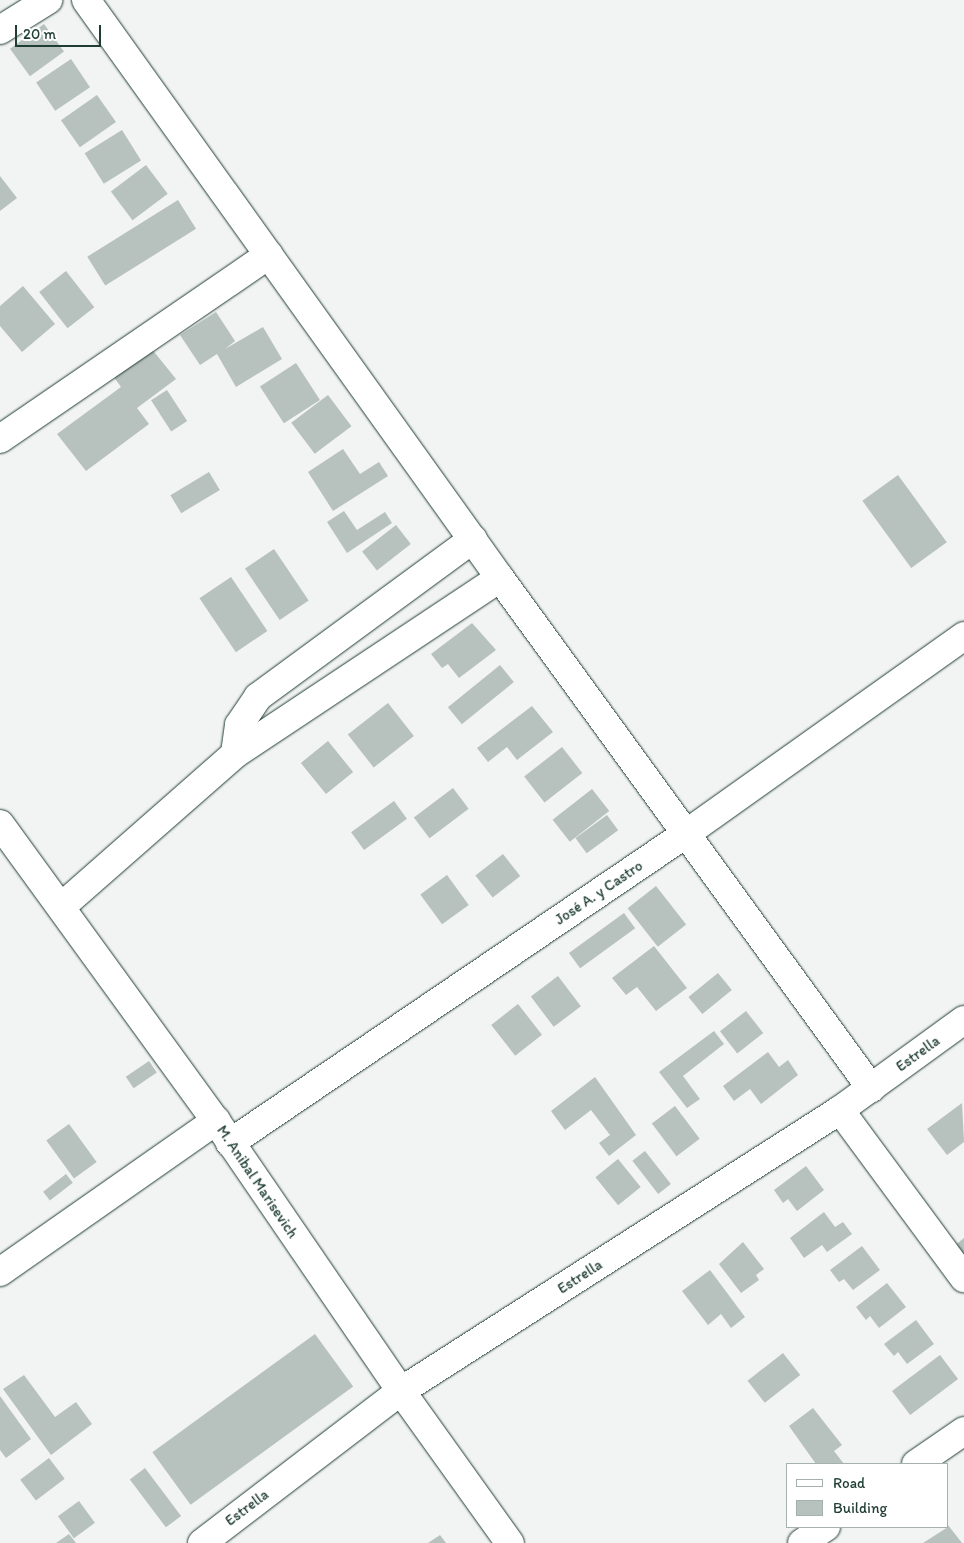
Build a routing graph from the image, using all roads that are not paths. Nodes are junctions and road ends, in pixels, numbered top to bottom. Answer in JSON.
{"nodes":[{"id":1,"x":48,"y":0,"type":"edge"},
{"id":2,"x":86,"y":0,"type":"edge"},
{"id":3,"x":0,"y":30,"type":"edge"},
{"id":4,"x":269,"y":255,"type":"junction"},
{"id":5,"x":0,"y":439,"type":"edge"},
{"id":6,"x":473,"y":539,"type":"junction"},
{"id":7,"x":500,"y":578,"type":"junction"},
{"id":8,"x":964,"y":636,"type":"edge"},
{"id":9,"x":235,"y":754,"type":"junction"},
{"id":10,"x":688,"y":833,"type":"junction"},
{"id":11,"x":5,"y":841,"type":"edge"},
{"id":12,"x":61,"y":907,"type":"junction"},
{"id":13,"x":964,"y":1020,"type":"edge"},
{"id":14,"x":871,"y":1088,"type":"junction"},
{"id":15,"x":840,"y":1110,"type":"junction"},
{"id":16,"x":223,"y":1132,"type":"junction"},
{"id":17,"x":0,"y":1272,"type":"edge"},
{"id":18,"x":964,"y":1278,"type":"edge"},
{"id":19,"x":401,"y":1391,"type":"junction"},
{"id":20,"x":964,"y":1431,"type":"edge"},
{"id":21,"x":917,"y":1463,"type":"edge"},
{"id":22,"x":824,"y":1528,"type":"edge"},
{"id":23,"x":202,"y":1543,"type":"edge"},
{"id":24,"x":510,"y":1543,"type":"edge"},
{"id":25,"x":802,"y":1543,"type":"edge"}],
"edges":[{"from":1,"to":3,"type":"street"},
{"from":2,"to":4,"type":"street"},
{"from":4,"to":5,"type":"street"},
{"from":4,"to":6,"type":"street"},
{"from":6,"to":7,"type":"street"},
{"from":6,"to":9,"type":"street"},
{"from":7,"to":9,"type":"street"},
{"from":7,"to":10,"type":"street"},
{"from":8,"to":10,"type":"street","name":"José A. y Castro"},
{"from":9,"to":12,"type":"street"},
{"from":10,"to":14,"type":"street"},
{"from":10,"to":16,"type":"street","name":"José A. y Castro"},
{"from":11,"to":12,"type":"street","name":"M. Anibal Marisevich"},
{"from":12,"to":16,"type":"street","name":"M. Anibal Marisevich"},
{"from":13,"to":14,"type":"street","name":"Estrella"},
{"from":14,"to":15,"type":"street","name":"Estrella"},
{"from":15,"to":18,"type":"street"},
{"from":15,"to":19,"type":"street","name":"Estrella"},
{"from":16,"to":17,"type":"street","name":"José A. y Castro"},
{"from":16,"to":19,"type":"street","name":"M. Anibal Marisevich"},
{"from":19,"to":23,"type":"street","name":"Estrella"},
{"from":19,"to":24,"type":"street","name":"M. Anibal Marisevich"},
{"from":20,"to":21,"type":"street"},
{"from":22,"to":25,"type":"street"}]}
